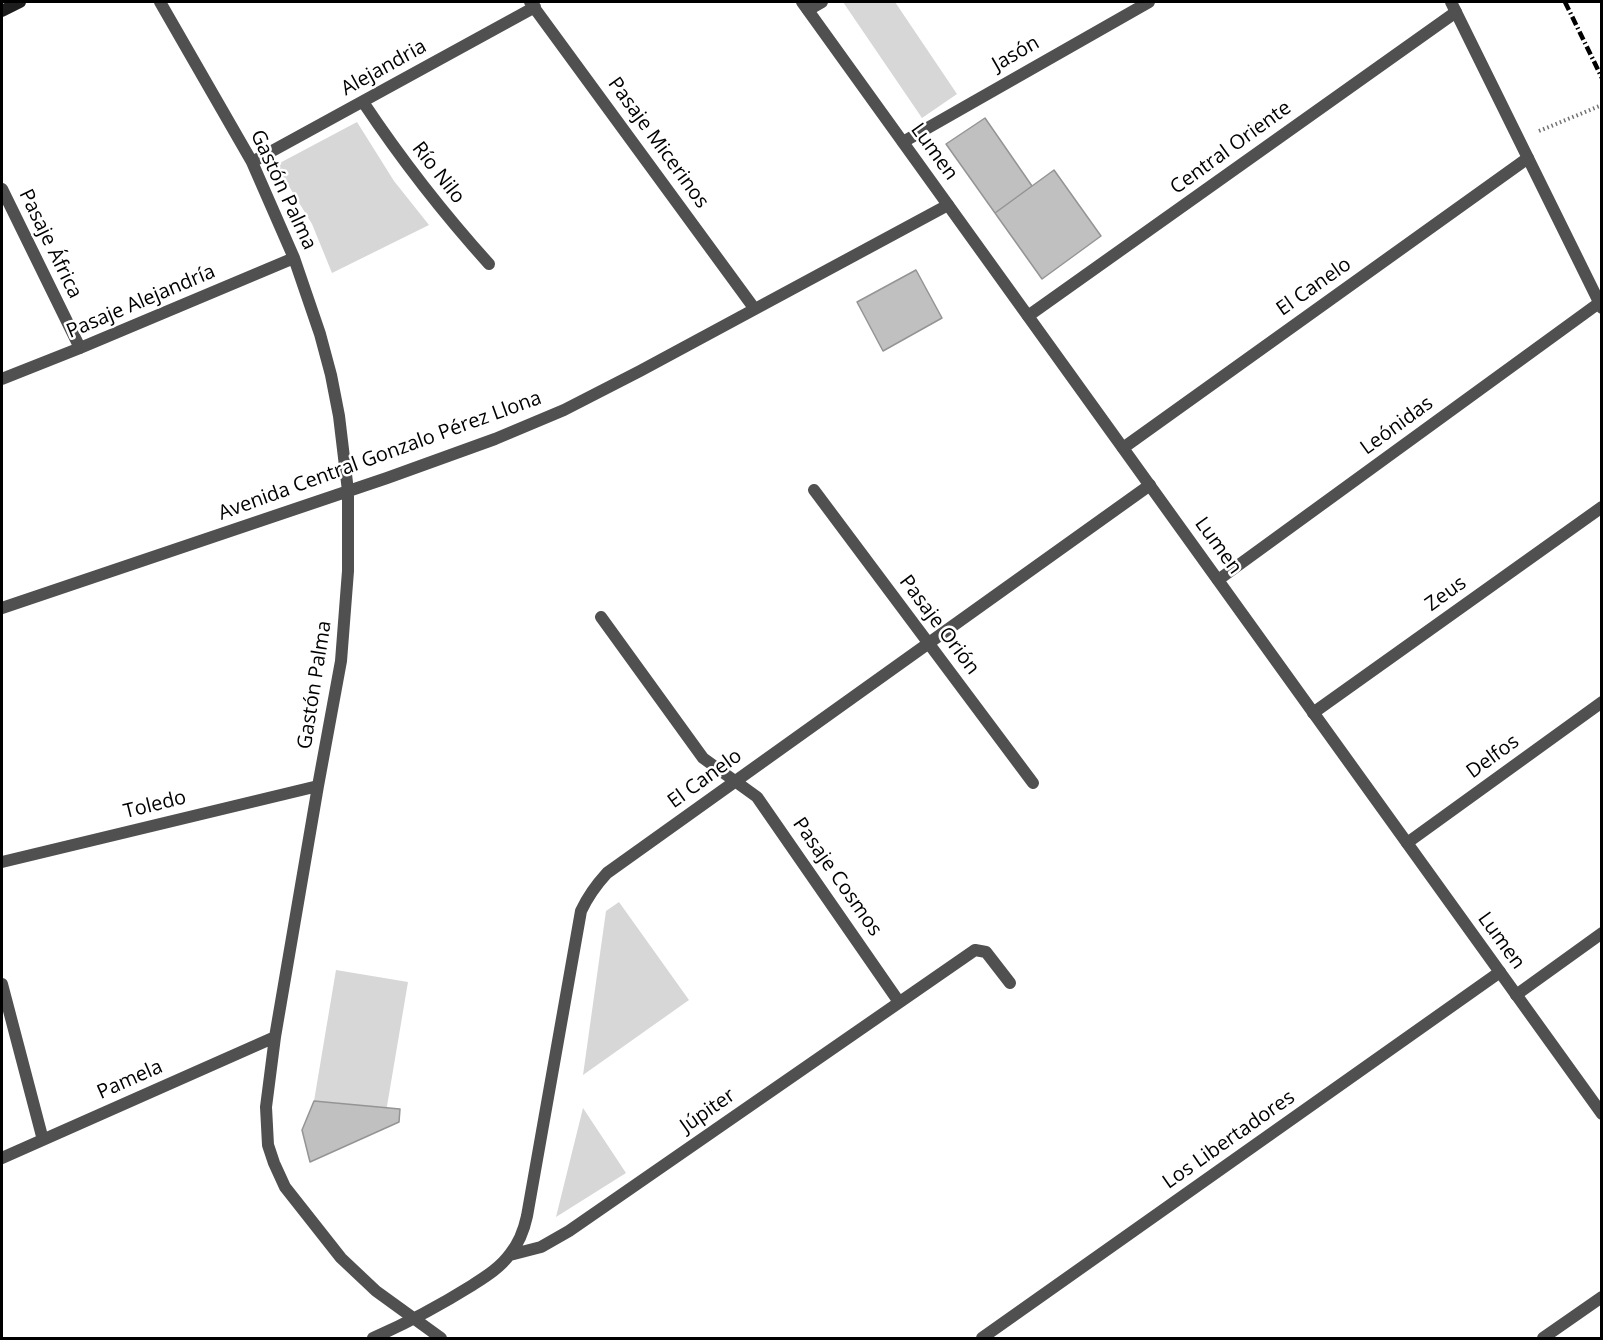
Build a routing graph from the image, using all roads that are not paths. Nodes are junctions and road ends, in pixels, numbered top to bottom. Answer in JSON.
{"nodes":[{"id":1,"x":20,"y":2,"type":"edge"},
{"id":2,"x":160,"y":2,"type":"edge"},
{"id":3,"x":822,"y":2,"type":"edge"},
{"id":4,"x":1149,"y":2,"type":"edge"},
{"id":5,"x":532,"y":4,"type":"edge"},
{"id":6,"x":805,"y":6,"type":"edge"},
{"id":7,"x":1454,"y":7,"type":"edge"},
{"id":8,"x":2,"y":11,"type":"edge"},
{"id":9,"x":363,"y":102,"type":"junction"},
{"id":10,"x":903,"y":142,"type":"junction"},
{"id":11,"x":1528,"y":158,"type":"junction"},
{"id":12,"x":252,"y":162,"type":"junction"},
{"id":13,"x":2,"y":189,"type":"edge"},
{"id":14,"x":948,"y":205,"type":"junction"},
{"id":15,"x":294,"y":258,"type":"junction"},
{"id":16,"x":489,"y":264,"type":"dead end"},
{"id":17,"x":1600,"y":305,"type":"edge"},
{"id":18,"x":754,"y":308,"type":"junction"},
{"id":19,"x":1028,"y":316,"type":"junction"},
{"id":20,"x":80,"y":348,"type":"junction"},
{"id":21,"x":2,"y":379,"type":"edge"},
{"id":22,"x":1123,"y":448,"type":"junction"},
{"id":23,"x":1150,"y":485,"type":"junction"},
{"id":24,"x":814,"y":490,"type":"dead end"},
{"id":25,"x":348,"y":491,"type":"junction"},
{"id":26,"x":1602,"y":507,"type":"edge"},
{"id":27,"x":1218,"y":580,"type":"junction"},
{"id":28,"x":2,"y":608,"type":"edge"},
{"id":29,"x":601,"y":617,"type":"dead end"},
{"id":30,"x":929,"y":643,"type":"junction"},
{"id":31,"x":1602,"y":702,"type":"edge"},
{"id":32,"x":1313,"y":713,"type":"junction"},
{"id":33,"x":735,"y":781,"type":"junction"},
{"id":34,"x":1033,"y":783,"type":"dead end"},
{"id":35,"x":318,"y":786,"type":"junction"},
{"id":36,"x":1407,"y":843,"type":"junction"},
{"id":37,"x":2,"y":862,"type":"edge"},
{"id":38,"x":1602,"y":933,"type":"edge"},
{"id":39,"x":1500,"y":972,"type":"junction"},
{"id":40,"x":2,"y":984,"type":"edge"},
{"id":41,"x":1010,"y":984,"type":"dead end"},
{"id":42,"x":1516,"y":995,"type":"junction"},
{"id":43,"x":899,"y":1002,"type":"junction"},
{"id":44,"x":275,"y":1037,"type":"junction"},
{"id":45,"x":1602,"y":1114,"type":"edge"},
{"id":46,"x":43,"y":1140,"type":"junction"},
{"id":47,"x":2,"y":1158,"type":"edge"},
{"id":48,"x":510,"y":1255,"type":"junction"},
{"id":49,"x":1602,"y":1297,"type":"edge"},
{"id":50,"x":415,"y":1320,"type":"junction"},
{"id":51,"x":373,"y":1338,"type":"edge"},
{"id":52,"x":441,"y":1338,"type":"edge"},
{"id":53,"x":982,"y":1338,"type":"edge"},
{"id":54,"x":1543,"y":1338,"type":"edge"}],
"edges":[{"from":1,"to":8,"type":"main road"},
{"from":2,"to":12,"type":"street","name":"Gastón Palma"},
{"from":3,"to":6,"type":"street"},
{"from":4,"to":10,"type":"street","name":"Jasón"},
{"from":5,"to":9,"type":"street","name":"Alejandria"},
{"from":5,"to":18,"type":"street","name":"Pasaje Micerinos"},
{"from":6,"to":10,"type":"street","name":"Lumen"},
{"from":7,"to":11,"type":"street"},
{"from":7,"to":19,"type":"street","name":"Central Oriente"},
{"from":9,"to":12,"type":"street","name":"Alejandria"},
{"from":9,"to":16,"type":"street","name":"Río Nilo"},
{"from":10,"to":14,"type":"street","name":"Lumen"},
{"from":11,"to":17,"type":"street"},
{"from":11,"to":22,"type":"street","name":"El Canelo"},
{"from":12,"to":15,"type":"street","name":"Gastón Palma"},
{"from":13,"to":20,"type":"street","name":"Pasaje África"},
{"from":14,"to":18,"type":"street","name":"Avenida Central Gonzalo Pérez Llona"},
{"from":14,"to":19,"type":"street","name":"Lumen"},
{"from":15,"to":20,"type":"street","name":"Pasaje Alejandría"},
{"from":15,"to":25,"type":"street","name":"Gastón Palma"},
{"from":17,"to":27,"type":"street","name":"Leónidas"},
{"from":18,"to":25,"type":"street","name":"Avenida Central Gonzalo Pérez Llona"},
{"from":19,"to":22,"type":"street","name":"Lumen"},
{"from":20,"to":21,"type":"street","name":"Pasaje Alejandría"},
{"from":22,"to":23,"type":"street","name":"Lumen"},
{"from":23,"to":27,"type":"street","name":"Lumen"},
{"from":23,"to":30,"type":"street","name":"El Canelo"},
{"from":24,"to":30,"type":"street","name":"Pasaje Orión"},
{"from":25,"to":28,"type":"street","name":"Avenida Central Gonzalo Pérez Llona"},
{"from":25,"to":35,"type":"street","name":"Gastón Palma"},
{"from":26,"to":32,"type":"street","name":"Zeus"},
{"from":27,"to":32,"type":"street","name":"Lumen"},
{"from":29,"to":33,"type":"street","name":"Pasaje Cosmos"},
{"from":30,"to":33,"type":"street","name":"El Canelo"},
{"from":30,"to":34,"type":"street","name":"Pasaje Orión"},
{"from":31,"to":36,"type":"street","name":"Delfos"},
{"from":32,"to":36,"type":"street","name":"Lumen"},
{"from":33,"to":43,"type":"street","name":"Pasaje Cosmos"},
{"from":33,"to":48,"type":"street","name":"El Canelo"},
{"from":35,"to":37,"type":"street","name":"Toledo"},
{"from":35,"to":44,"type":"street","name":"Gastón Palma"},
{"from":36,"to":39,"type":"street","name":"Lumen"},
{"from":38,"to":42,"type":"street"},
{"from":39,"to":42,"type":"street","name":"Lumen"},
{"from":39,"to":53,"type":"street","name":"Los Libertadores"},
{"from":40,"to":46,"type":"street"},
{"from":41,"to":43,"type":"street","name":"Júpiter"},
{"from":42,"to":45,"type":"street","name":"Lumen"},
{"from":43,"to":48,"type":"street","name":"Júpiter"},
{"from":44,"to":46,"type":"street","name":"Pamela"},
{"from":44,"to":50,"type":"street","name":"Gastón Palma"},
{"from":46,"to":47,"type":"street","name":"Pamela"},
{"from":48,"to":50,"type":"street","name":"Júpiter"},
{"from":49,"to":54,"type":"street"},
{"from":50,"to":51,"type":"street"},
{"from":50,"to":52,"type":"street","name":"Gastón Palma"}]}
